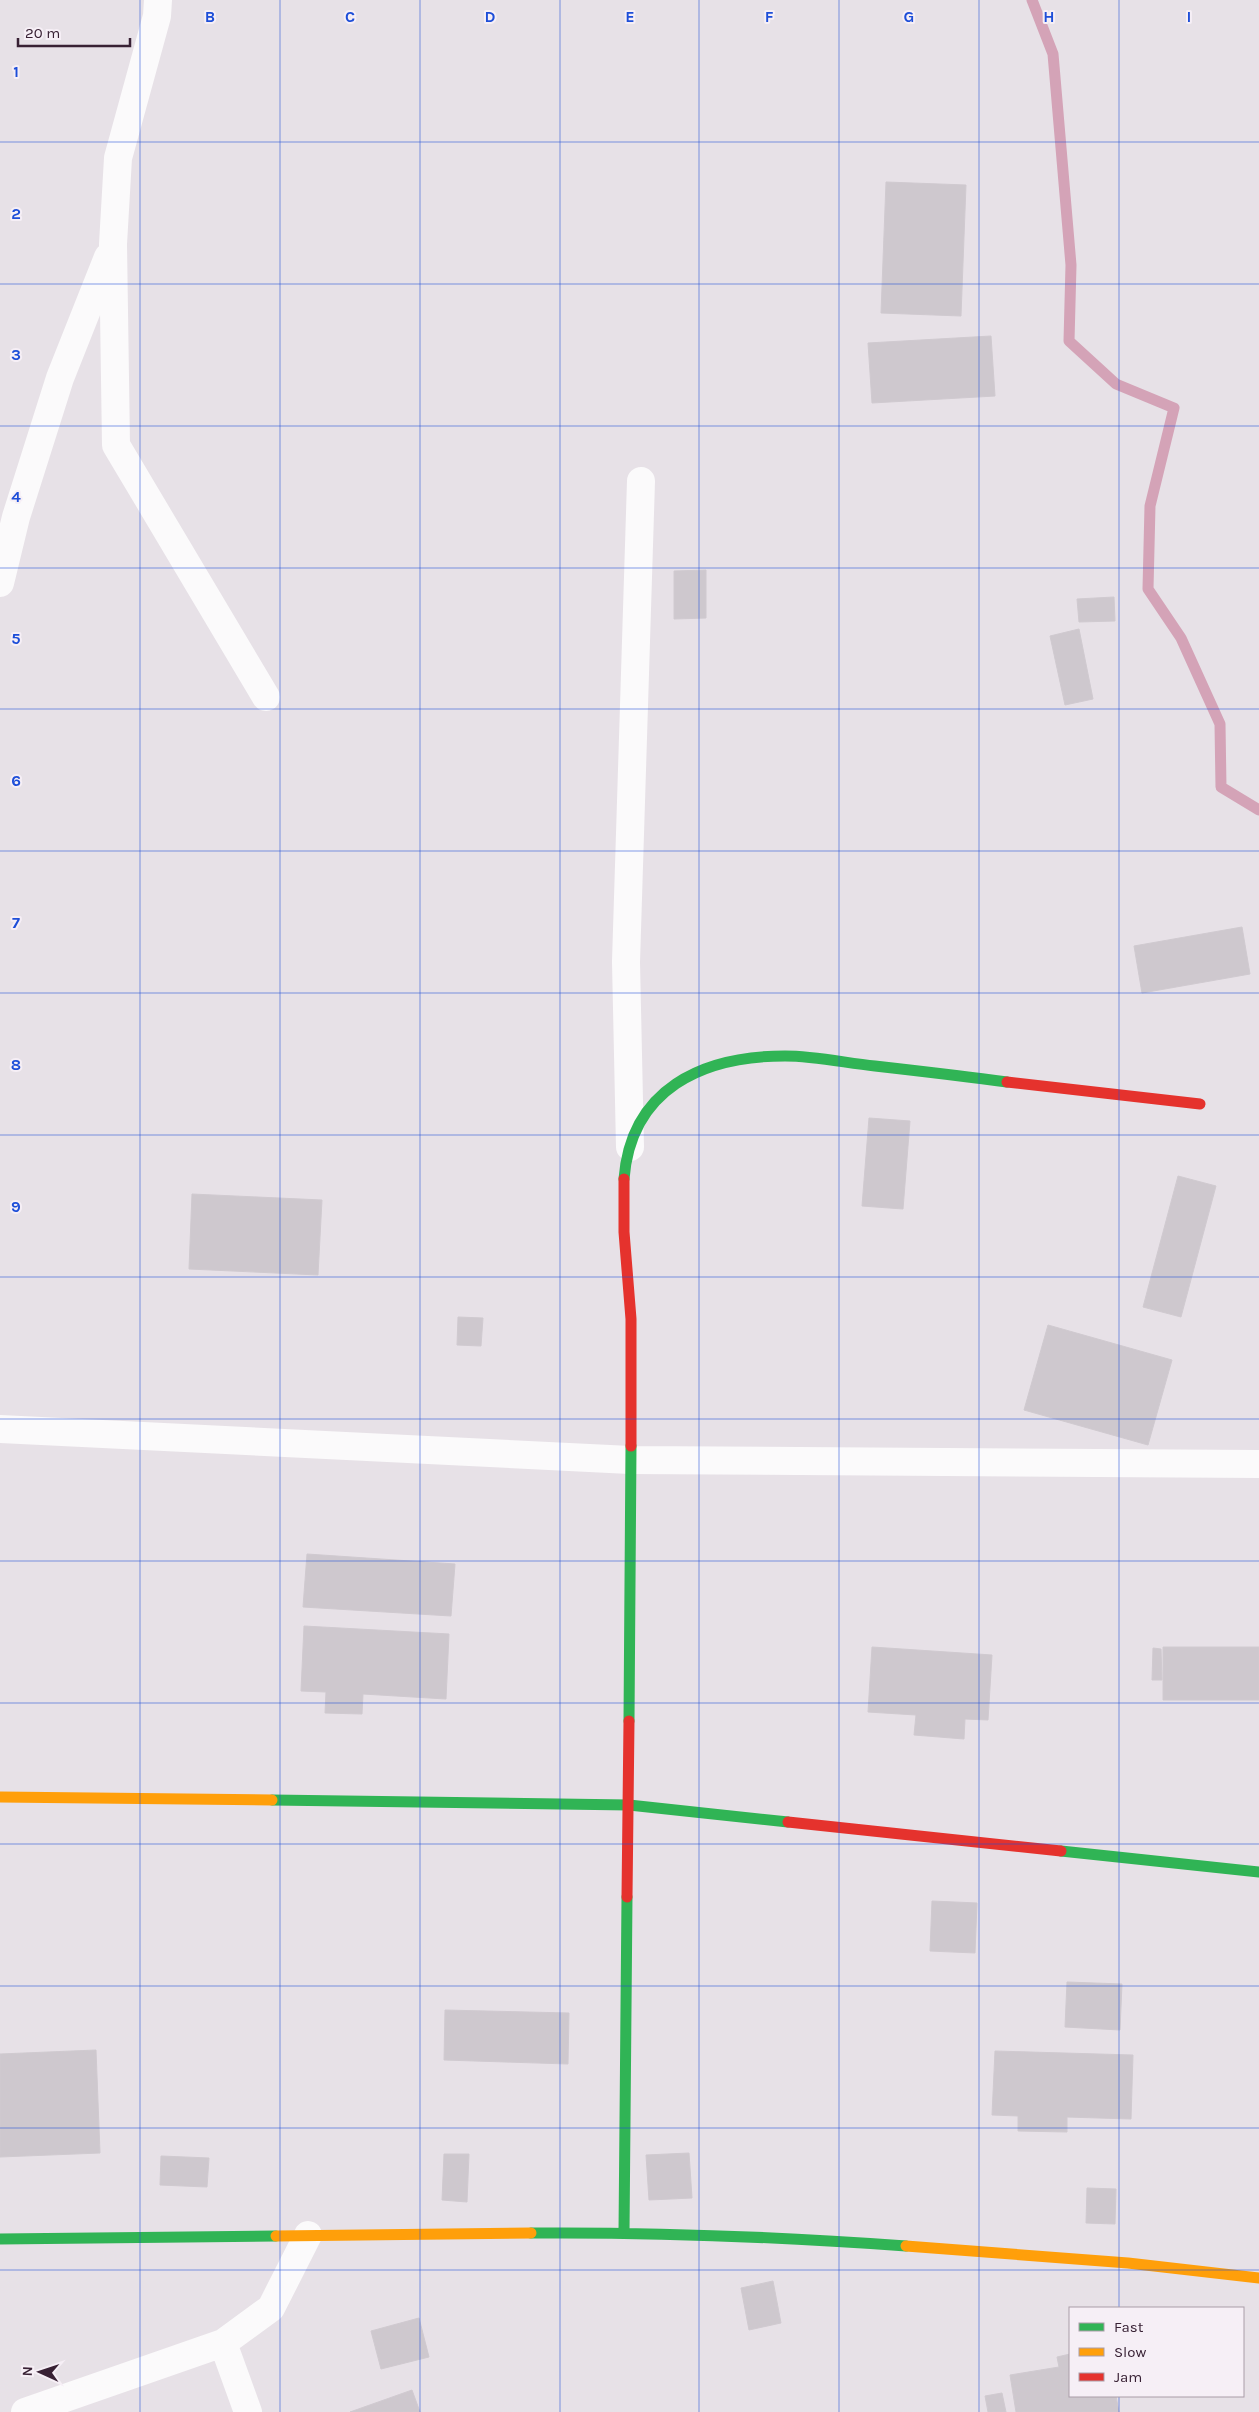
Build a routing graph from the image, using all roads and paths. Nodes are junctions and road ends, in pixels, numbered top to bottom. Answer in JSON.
{"nodes":[{"id":1,"x":158,"y":0,"type":"edge"},
{"id":2,"x":113,"y":244,"type":"junction"},
{"id":3,"x":641,"y":481,"type":"dead end"},
{"id":4,"x":0,"y":583,"type":"edge"},
{"id":5,"x":266,"y":697,"type":"dead end"},
{"id":6,"x":1200,"y":1104,"type":"dead end"},
{"id":7,"x":630,"y":1147,"type":"junction"},
{"id":8,"x":0,"y":1429,"type":"edge"},
{"id":9,"x":630,"y":1460,"type":"junction"},
{"id":10,"x":1259,"y":1464,"type":"edge"},
{"id":11,"x":0,"y":1797,"type":"edge"},
{"id":12,"x":629,"y":1805,"type":"junction"},
{"id":13,"x":1259,"y":1872,"type":"edge"},
{"id":14,"x":624,"y":2232,"type":"junction"},
{"id":15,"x":308,"y":2235,"type":"junction"},
{"id":16,"x":0,"y":2239,"type":"edge"},
{"id":17,"x":1259,"y":2278,"type":"edge"},
{"id":18,"x":223,"y":2343,"type":"junction"},
{"id":19,"x":25,"y":2412,"type":"edge"},
{"id":20,"x":248,"y":2412,"type":"edge"}],
"edges":[{"from":1,"to":2,"type":"street"},
{"from":2,"to":4,"type":"street"},
{"from":2,"to":5,"type":"street"},
{"from":3,"to":7,"type":"street"},
{"from":6,"to":7,"type":"street"},
{"from":7,"to":9,"type":"street"},
{"from":8,"to":9,"type":"street"},
{"from":9,"to":10,"type":"street"},
{"from":9,"to":12,"type":"street"},
{"from":11,"to":12,"type":"street"},
{"from":12,"to":13,"type":"street"},
{"from":12,"to":14,"type":"street"},
{"from":14,"to":15,"type":"street"},
{"from":14,"to":17,"type":"street"},
{"from":15,"to":16,"type":"street"},
{"from":15,"to":18,"type":"street"},
{"from":18,"to":19,"type":"street"},
{"from":18,"to":20,"type":"street"}]}
